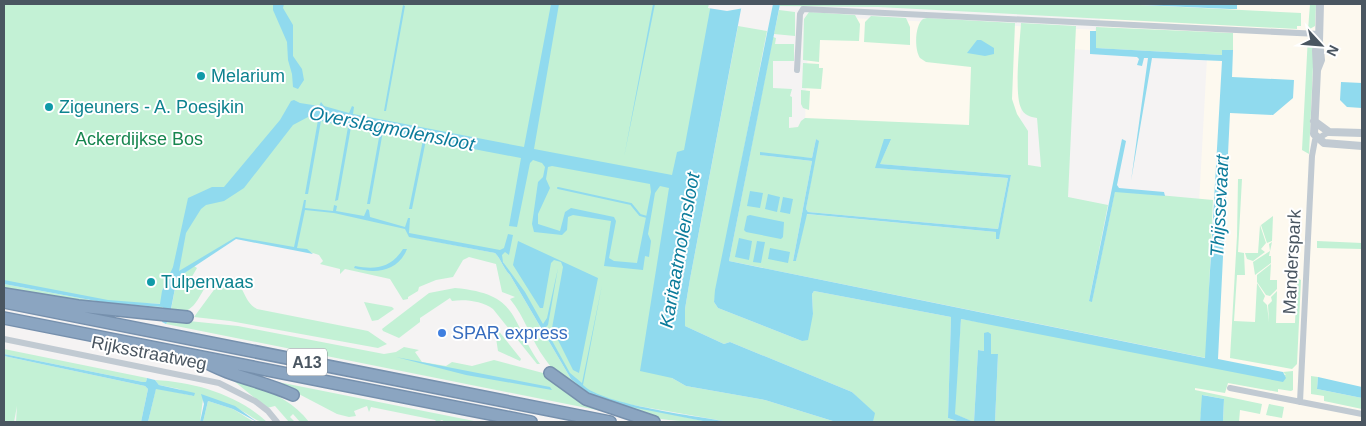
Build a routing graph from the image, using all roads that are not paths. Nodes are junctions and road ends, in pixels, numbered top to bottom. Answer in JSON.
{"nodes":[{"id":1,"x":1320,"y":4,"type":"edge"},
{"id":2,"x":1319,"y":37,"type":"junction"},
{"id":3,"x":797,"y":70,"type":"dead end"},
{"id":4,"x":1314,"y":121,"type":"junction"},
{"id":5,"x":1329,"y":132,"type":"junction"},
{"id":6,"x":1362,"y":133,"type":"edge"},
{"id":7,"x":1317,"y":138,"type":"junction"},
{"id":8,"x":1362,"y":146,"type":"edge"},
{"id":9,"x":4,"y":294,"type":"edge"},
{"id":10,"x":4,"y":302,"type":"edge"},
{"id":11,"x":4,"y":318,"type":"edge"},
{"id":12,"x":187,"y":318,"type":"dead end"},
{"id":13,"x":4,"y":339,"type":"edge"},
{"id":14,"x":194,"y":356,"type":"junction"},
{"id":15,"x":550,"y":373,"type":"dead end"},
{"id":16,"x":1230,"y":388,"type":"dead end"},
{"id":17,"x":293,"y":395,"type":"dead end"},
{"id":18,"x":1300,"y":402,"type":"junction"},
{"id":19,"x":1362,"y":414,"type":"edge"},
{"id":20,"x":277,"y":422,"type":"edge"},
{"id":21,"x":531,"y":422,"type":"edge"},
{"id":22,"x":610,"y":422,"type":"edge"},
{"id":23,"x":654,"y":422,"type":"edge"}],
"edges":[{"from":1,"to":2,"type":"street"},
{"from":2,"to":3,"type":"street"},
{"from":2,"to":4,"type":"street"},
{"from":4,"to":5,"type":"street"},
{"from":4,"to":7,"type":"street"},
{"from":5,"to":6,"type":"street"},
{"from":5,"to":7,"type":"street"},
{"from":7,"to":8,"type":"street"},
{"from":7,"to":18,"type":"street","name":"Manderspark"},
{"from":9,"to":12,"type":"highway"},
{"from":10,"to":22,"type":"highway","number":"A13"},
{"from":11,"to":14,"type":"highway","number":"A13"},
{"from":13,"to":20,"type":"street","name":"Rijksstraatweg"},
{"from":14,"to":17,"type":"highway","number":"A13"},
{"from":14,"to":21,"type":"highway","number":"A13"},
{"from":15,"to":23,"type":"highway"},
{"from":16,"to":18,"type":"street"},
{"from":18,"to":19,"type":"street"}]}
